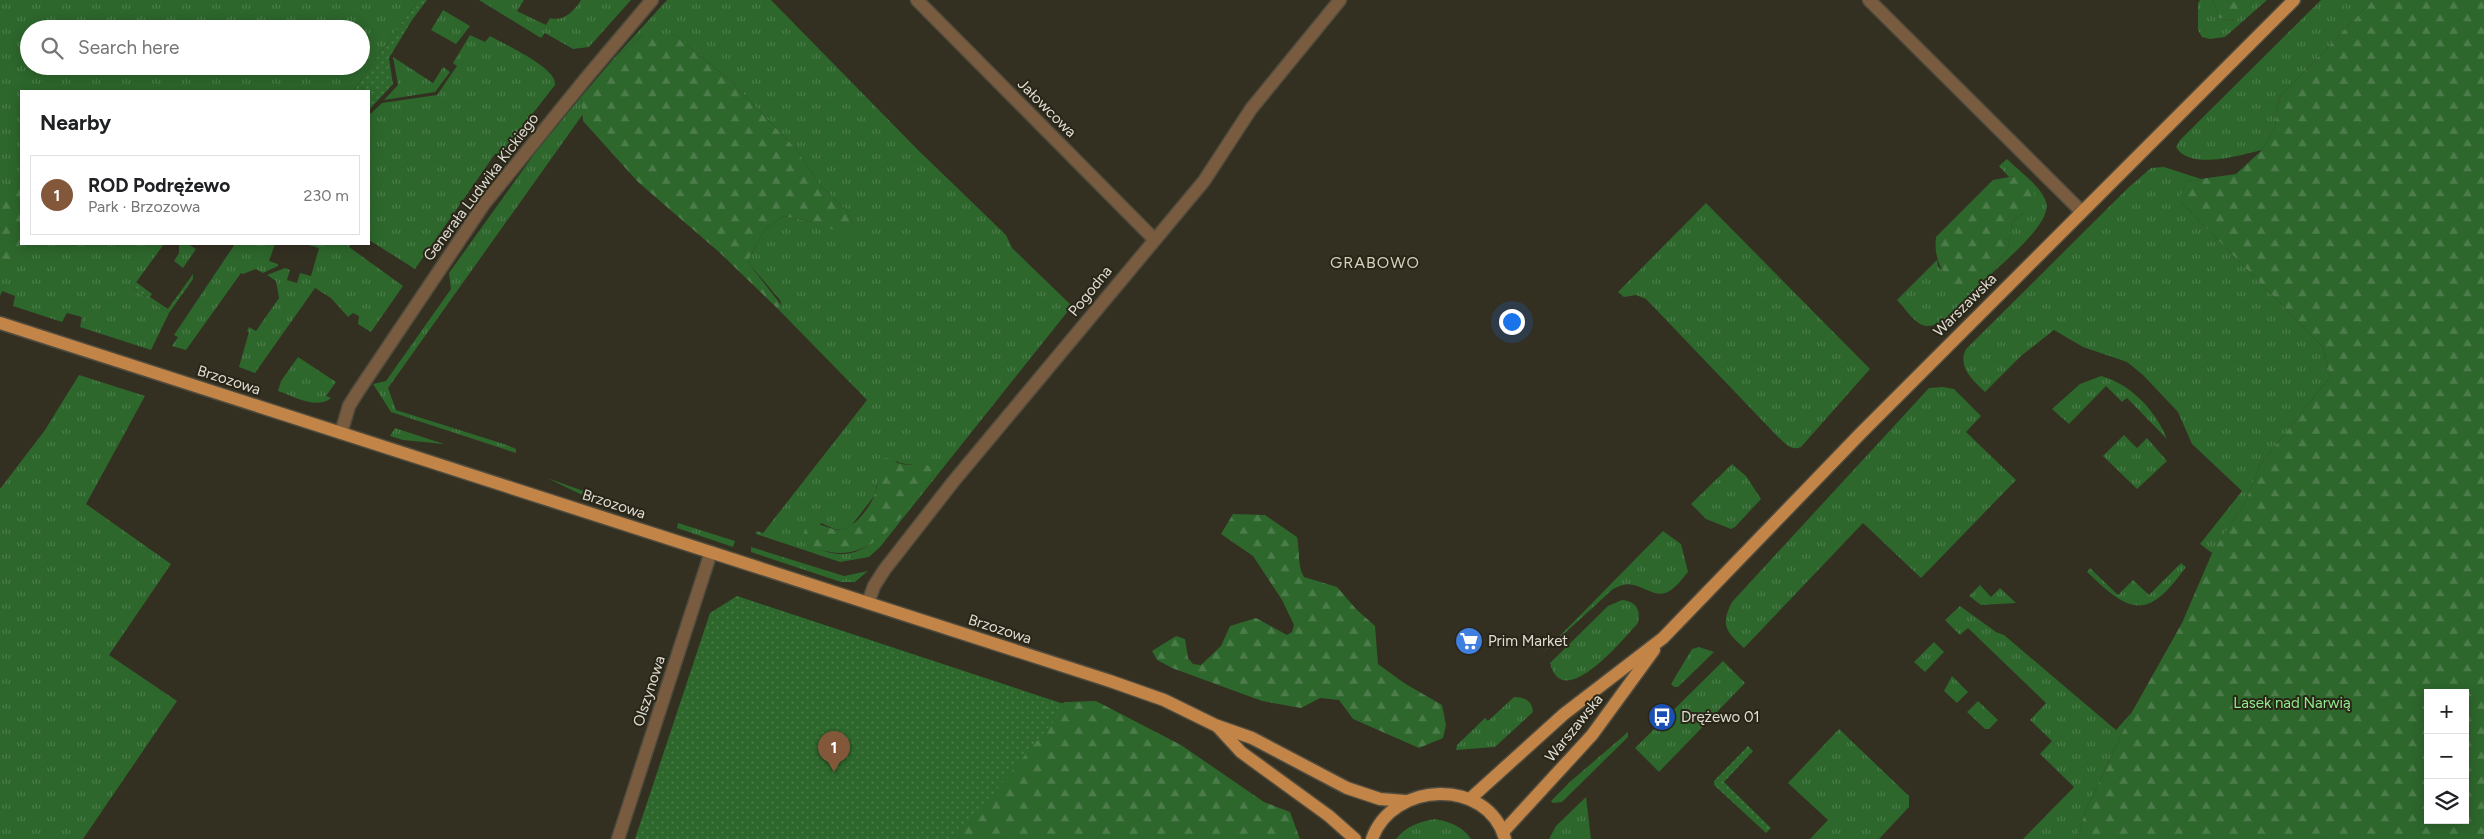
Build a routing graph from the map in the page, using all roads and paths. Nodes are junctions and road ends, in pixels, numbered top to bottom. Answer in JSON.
{"nodes":[{"id":1,"x":652,"y":0,"type":"edge"},
{"id":2,"x":917,"y":0,"type":"edge"},
{"id":3,"x":1340,"y":0,"type":"edge"},
{"id":4,"x":1870,"y":0,"type":"edge"},
{"id":5,"x":2294,"y":0,"type":"edge"},
{"id":6,"x":2081,"y":212,"type":"junction"},
{"id":7,"x":1154,"y":238,"type":"junction"},
{"id":8,"x":0,"y":323,"type":"edge"},
{"id":9,"x":341,"y":433,"type":"junction"},
{"id":10,"x":711,"y":552,"type":"junction"},
{"id":11,"x":868,"y":604,"type":"junction"},
{"id":12,"x":1663,"y":638,"type":"junction"},
{"id":13,"x":1216,"y":725,"type":"junction"},
{"id":14,"x":1471,"y":798,"type":"junction"},
{"id":15,"x":1405,"y":801,"type":"junction"},
{"id":16,"x":1504,"y":836,"type":"edge"},
{"id":17,"x":618,"y":839,"type":"edge"},
{"id":18,"x":1355,"y":839,"type":"edge"},
{"id":19,"x":1372,"y":839,"type":"edge"}],
"edges":[{"from":1,"to":9,"type":"street","name":"Generała Ludwika Kickiego"},
{"from":2,"to":7,"type":"street","name":"Jałowcowa"},
{"from":3,"to":7,"type":"street","name":"Pogodna"},
{"from":4,"to":6,"type":"street"},
{"from":5,"to":6,"type":"main road","name":"Warszawska"},
{"from":6,"to":12,"type":"main road","name":"Warszawska"},
{"from":7,"to":11,"type":"street","name":"Pogodna"},
{"from":8,"to":9,"type":"main road","name":"Brzozowa"},
{"from":9,"to":10,"type":"main road","name":"Brzozowa"},
{"from":10,"to":11,"type":"main road","name":"Brzozowa"},
{"from":10,"to":17,"type":"street","name":"Olszynowa"},
{"from":11,"to":13,"type":"main road","name":"Brzozowa"},
{"from":12,"to":14,"type":"main road","name":"Warszawska"},
{"from":12,"to":16,"type":"main road","name":"Warszawska"},
{"from":13,"to":15,"type":"main road","name":"Brzozowa"},
{"from":13,"to":18,"type":"main road","name":"Brzozowa"},
{"from":14,"to":15,"type":"main road"},
{"from":14,"to":16,"type":"main road"},
{"from":15,"to":19,"type":"main road"}]}
